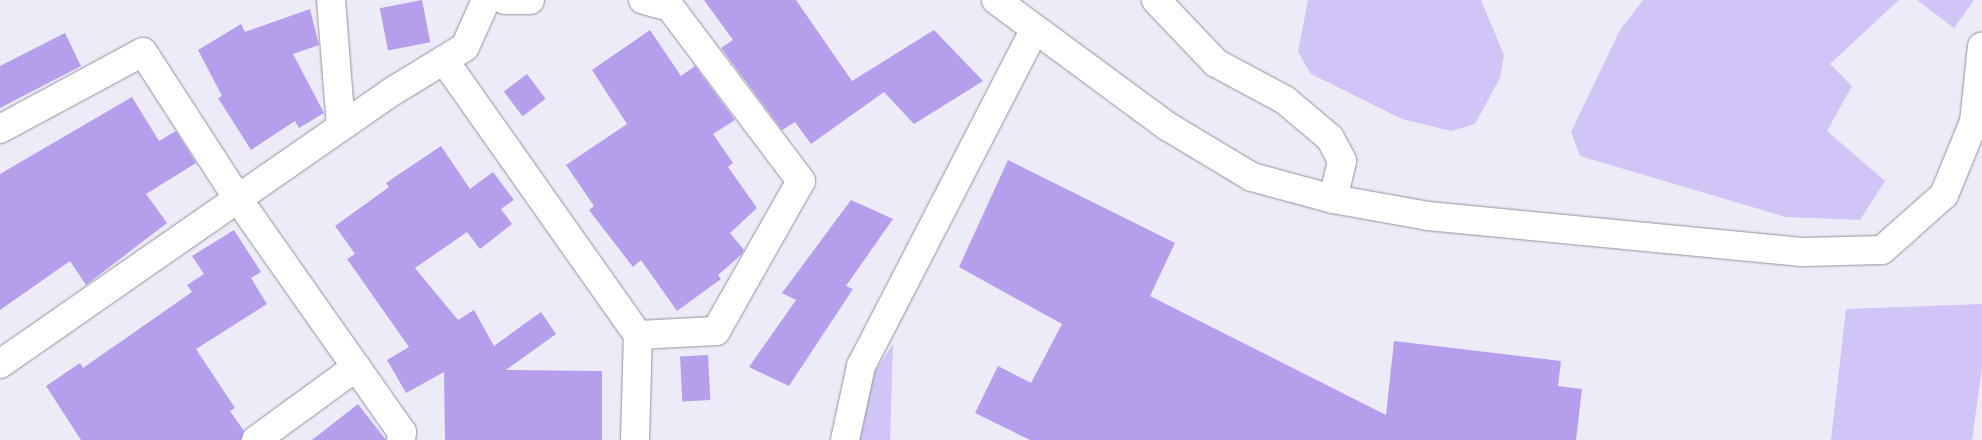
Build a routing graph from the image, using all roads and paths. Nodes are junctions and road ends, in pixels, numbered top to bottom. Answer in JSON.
{"nodes":[{"id":1,"x":331,"y":0,"type":"edge"},
{"id":2,"x":486,"y":0,"type":"edge"},
{"id":3,"x":505,"y":0,"type":"edge"},
{"id":4,"x":530,"y":0,"type":"edge"},
{"id":5,"x":643,"y":0,"type":"edge"},
{"id":6,"x":996,"y":0,"type":"edge"},
{"id":7,"x":1156,"y":0,"type":"edge"},
{"id":8,"x":1035,"y":29,"type":"junction"},
{"id":9,"x":1982,"y":46,"type":"edge"},
{"id":10,"x":444,"y":60,"type":"junction"},
{"id":11,"x":341,"y":127,"type":"junction"},
{"id":12,"x":0,"y":129,"type":"edge"},
{"id":13,"x":238,"y":199,"type":"junction"},
{"id":14,"x":1333,"y":199,"type":"junction"},
{"id":15,"x":638,"y":335,"type":"junction"},
{"id":16,"x":0,"y":364,"type":"edge"},
{"id":17,"x":356,"y":367,"type":"junction"},
{"id":18,"x":256,"y":440,"type":"edge"},
{"id":19,"x":401,"y":440,"type":"edge"},
{"id":20,"x":635,"y":440,"type":"edge"},
{"id":21,"x":844,"y":440,"type":"edge"}],
"edges":[{"from":1,"to":11,"type":"street"},
{"from":2,"to":10,"type":"street"},
{"from":3,"to":4,"type":"street"},
{"from":5,"to":15,"type":"street"},
{"from":6,"to":8,"type":"street"},
{"from":7,"to":14,"type":"street"},
{"from":8,"to":14,"type":"street"},
{"from":8,"to":21,"type":"street"},
{"from":9,"to":14,"type":"street"},
{"from":10,"to":11,"type":"street"},
{"from":10,"to":15,"type":"street"},
{"from":11,"to":13,"type":"street"},
{"from":12,"to":13,"type":"street"},
{"from":13,"to":16,"type":"street"},
{"from":13,"to":17,"type":"street"},
{"from":15,"to":20,"type":"street"},
{"from":17,"to":18,"type":"street"},
{"from":17,"to":19,"type":"street"}]}
